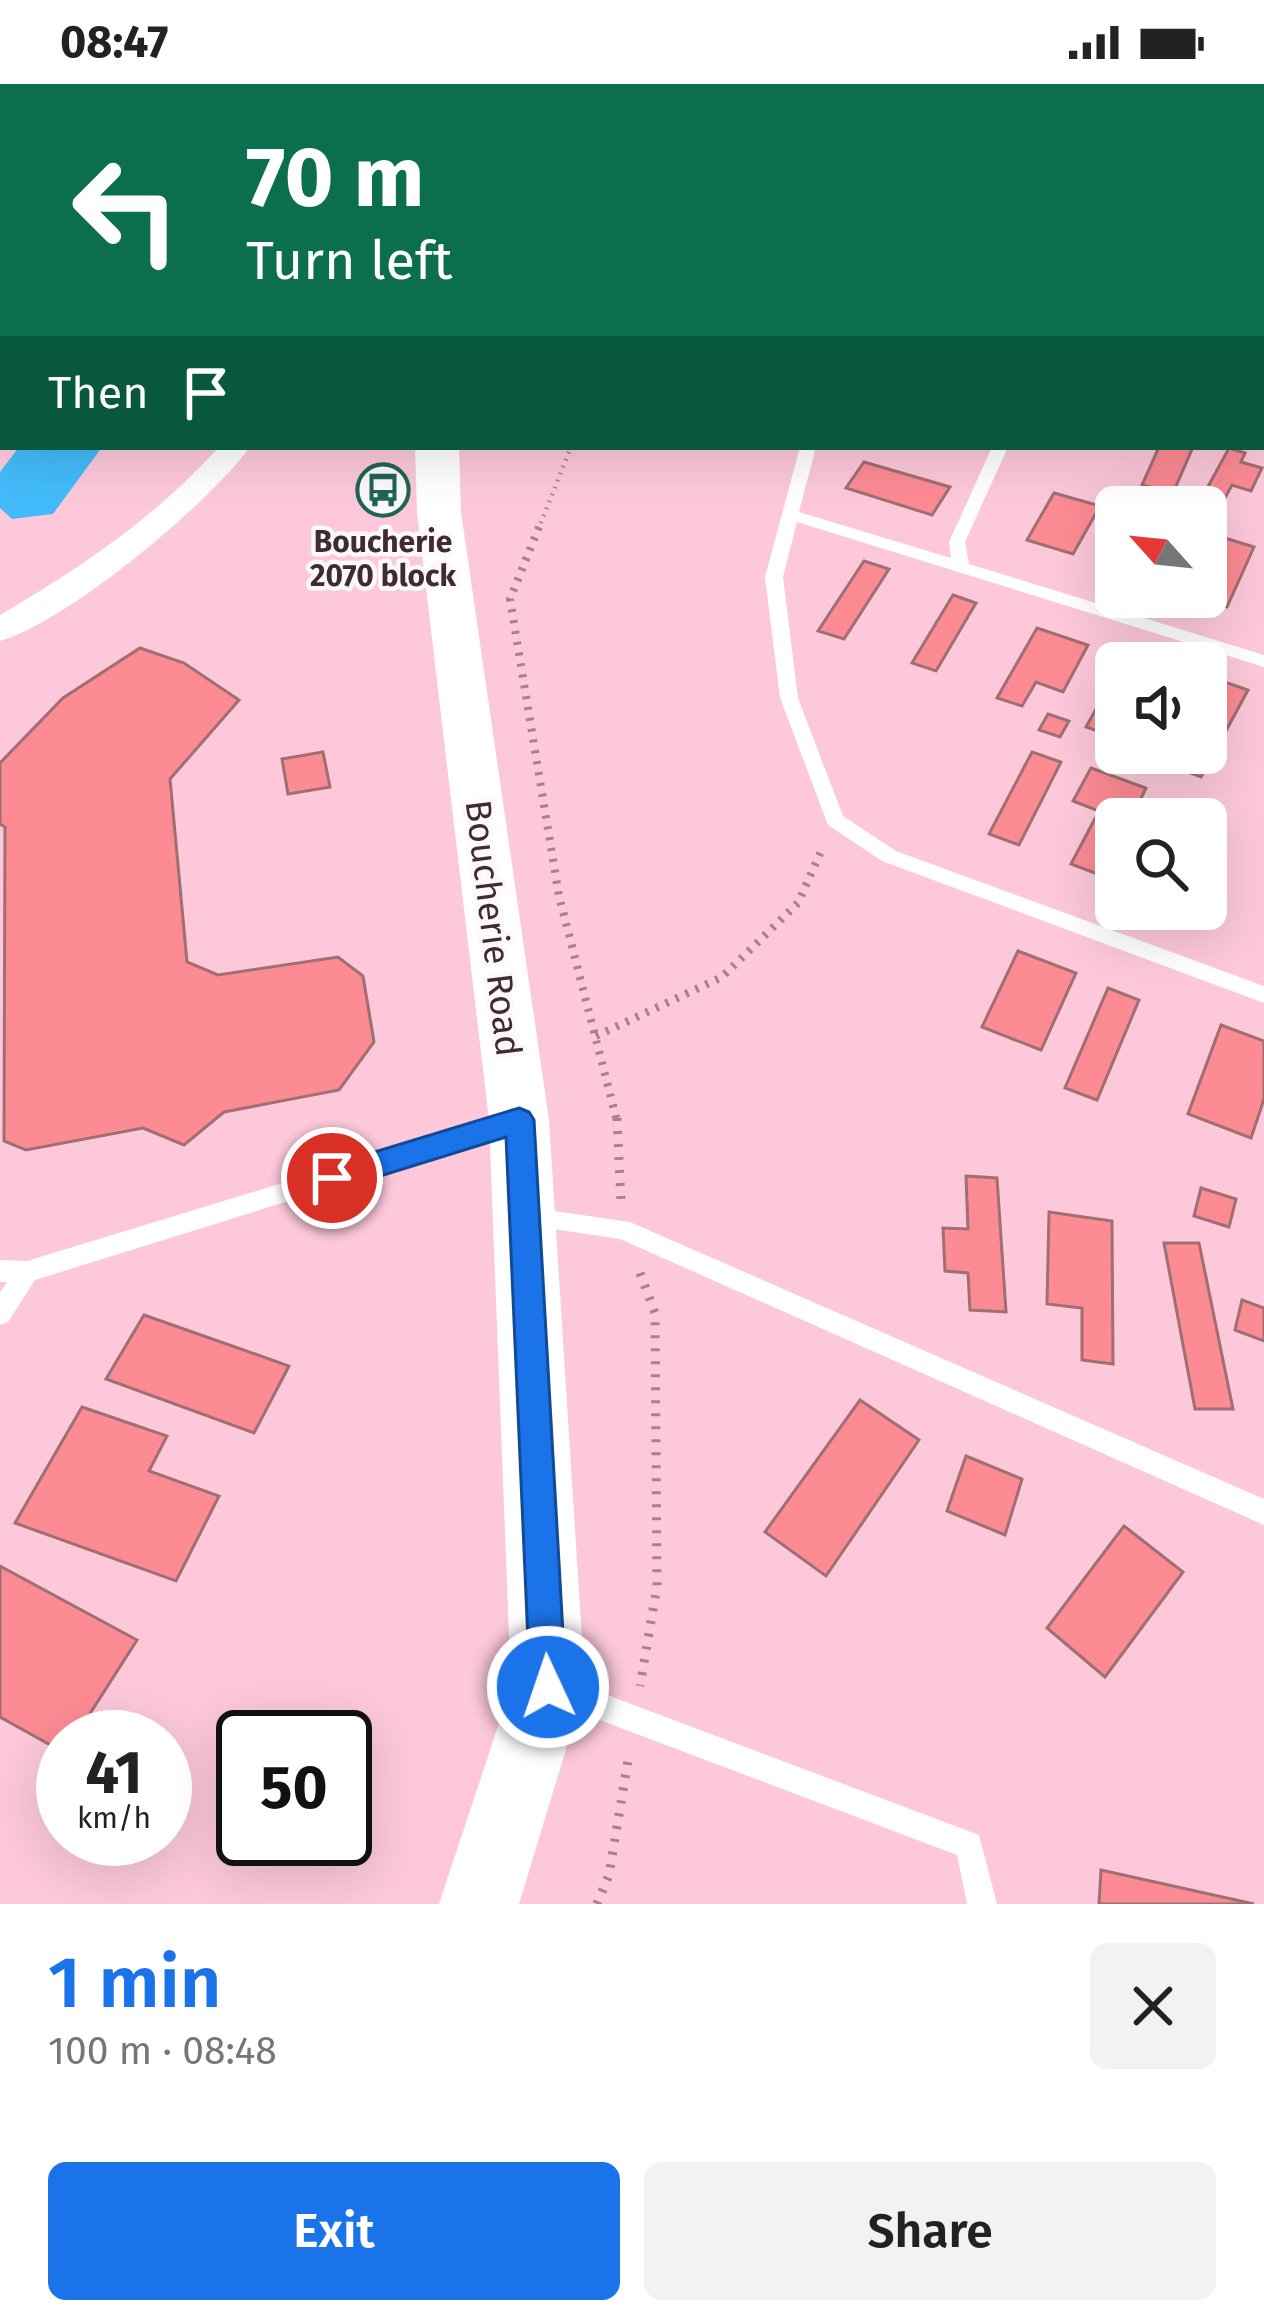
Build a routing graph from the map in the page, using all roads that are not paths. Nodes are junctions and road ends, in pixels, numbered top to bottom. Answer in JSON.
{"nodes":[{"id":1,"x":233,"y":450,"type":"edge"},
{"id":2,"x":436,"y":450,"type":"edge"},
{"id":3,"x":807,"y":450,"type":"edge"},
{"id":4,"x":999,"y":450,"type":"edge"},
{"id":5,"x":790,"y":515,"type":"junction"},
{"id":6,"x":961,"y":567,"type":"junction"},
{"id":7,"x":0,"y":630,"type":"edge"},
{"id":8,"x":1264,"y":661,"type":"edge"},
{"id":9,"x":1264,"y":995,"type":"edge"},
{"id":10,"x":519,"y":1120,"type":"junction"},
{"id":11,"x":524,"y":1217,"type":"junction"},
{"id":12,"x":0,"y":1271,"type":"edge"},
{"id":13,"x":27,"y":1272,"type":"junction"},
{"id":14,"x":0,"y":1314,"type":"edge"},
{"id":15,"x":1264,"y":1512,"type":"edge"},
{"id":16,"x":548,"y":1687,"type":"junction"},
{"id":17,"x":478,"y":1904,"type":"edge"},
{"id":18,"x":982,"y":1904,"type":"edge"}],
"edges":[{"from":1,"to":7,"type":"street"},
{"from":2,"to":10,"type":"main road","name":"Boucherie Road"},
{"from":3,"to":5,"type":"lane"},
{"from":4,"to":6,"type":"lane"},
{"from":5,"to":6,"type":"lane"},
{"from":5,"to":9,"type":"lane"},
{"from":6,"to":8,"type":"lane"},
{"from":10,"to":11,"type":"main road","name":"Boucherie Road"},
{"from":10,"to":13,"type":"lane"},
{"from":11,"to":15,"type":"lane"},
{"from":11,"to":16,"type":"main road","name":"Boucherie Road"},
{"from":12,"to":13,"type":"lane"},
{"from":13,"to":14,"type":"lane"},
{"from":16,"to":17,"type":"main road","name":"Boucherie Road"},
{"from":16,"to":18,"type":"lane"}]}
